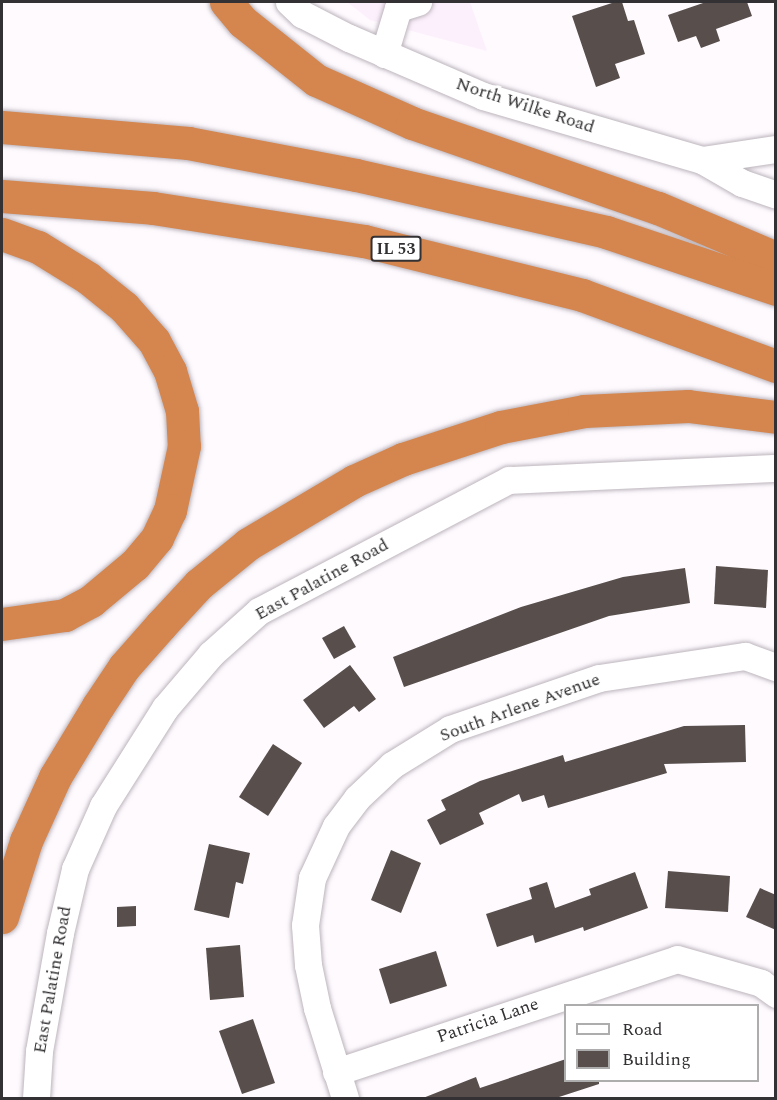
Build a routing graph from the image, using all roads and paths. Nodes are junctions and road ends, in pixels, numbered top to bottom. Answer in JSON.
{"nodes":[{"id":1,"x":226,"y":2,"type":"edge"},
{"id":2,"x":289,"y":2,"type":"edge"},
{"id":3,"x":418,"y":2,"type":"edge"},
{"id":4,"x":384,"y":54,"type":"junction"},
{"id":5,"x":2,"y":127,"type":"edge"},
{"id":6,"x":776,"y":149,"type":"edge"},
{"id":7,"x":702,"y":160,"type":"junction"},
{"id":8,"x":776,"y":195,"type":"edge"},
{"id":9,"x":2,"y":196,"type":"edge"},
{"id":10,"x":2,"y":234,"type":"edge"},
{"id":11,"x":776,"y":258,"type":"edge"},
{"id":12,"x":776,"y":289,"type":"edge"},
{"id":13,"x":776,"y":366,"type":"edge"},
{"id":14,"x":776,"y":417,"type":"edge"},
{"id":15,"x":776,"y":468,"type":"edge"},
{"id":16,"x":2,"y":624,"type":"edge"},
{"id":17,"x":776,"y":667,"type":"edge"},
{"id":18,"x":2,"y":917,"type":"edge"},
{"id":19,"x":776,"y":994,"type":"edge"},
{"id":20,"x":336,"y":1072,"type":"junction"},
{"id":21,"x":36,"y":1098,"type":"edge"},
{"id":22,"x":345,"y":1098,"type":"edge"}],
"edges":[{"from":1,"to":11,"type":"highway"},
{"from":2,"to":4,"type":"street","name":"North Wilke Road"},
{"from":3,"to":4,"type":"street"},
{"from":4,"to":7,"type":"street","name":"North Wilke Road"},
{"from":5,"to":12,"type":"highway"},
{"from":6,"to":7,"type":"street","name":"North Wilke Road"},
{"from":7,"to":8,"type":"street"},
{"from":9,"to":13,"type":"highway","number":"IL 53"},
{"from":10,"to":16,"type":"highway"},
{"from":14,"to":18,"type":"highway"},
{"from":15,"to":21,"type":"street","name":"East Palatine Road"},
{"from":17,"to":20,"type":"street","name":"South Arlene Avenue"},
{"from":19,"to":20,"type":"street","name":"Patricia Lane"},
{"from":20,"to":22,"type":"street","name":"South Arlene Avenue"}]}
